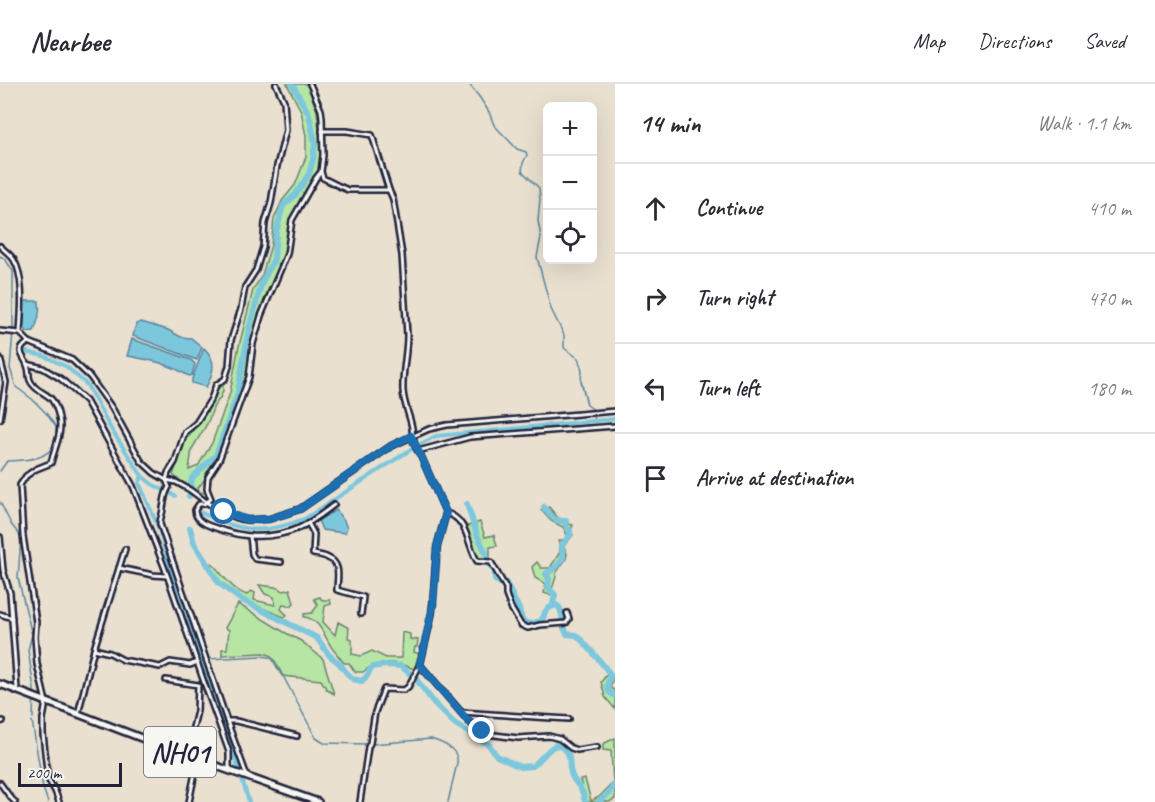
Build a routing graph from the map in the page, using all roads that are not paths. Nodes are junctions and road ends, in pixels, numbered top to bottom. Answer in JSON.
{"nodes":[{"id":1,"x":276,"y":84,"type":"edge"},
{"id":2,"x":309,"y":84,"type":"edge"},
{"id":3,"x":322,"y":131,"type":"junction"},
{"id":4,"x":321,"y":172,"type":"junction"},
{"id":5,"x":389,"y":190,"type":"junction"},
{"id":6,"x":0,"y":246,"type":"edge"},
{"id":7,"x":0,"y":331,"type":"edge"},
{"id":8,"x":20,"y":333,"type":"junction"},
{"id":9,"x":29,"y":342,"type":"junction"},
{"id":10,"x":0,"y":358,"type":"edge"},
{"id":11,"x":27,"y":364,"type":"junction"},
{"id":12,"x":615,"y":411,"type":"edge"},
{"id":13,"x":0,"y":419,"type":"edge"},
{"id":14,"x":615,"y":426,"type":"edge"},
{"id":15,"x":412,"y":438,"type":"junction"},
{"id":16,"x":417,"y":449,"type":"junction"},
{"id":17,"x":166,"y":480,"type":"junction"},
{"id":18,"x":206,"y":503,"type":"junction"},
{"id":19,"x":334,"y":505,"type":"dead end"},
{"id":20,"x":446,"y":513,"type":"junction"},
{"id":21,"x":308,"y":523,"type":"junction"},
{"id":22,"x":250,"y":536,"type":"junction"},
{"id":23,"x":0,"y":537,"type":"edge"},
{"id":24,"x":125,"y":549,"type":"dead end"},
{"id":25,"x":281,"y":562,"type":"dead end"},
{"id":26,"x":119,"y":568,"type":"junction"},
{"id":27,"x":168,"y":576,"type":"junction"},
{"id":28,"x":567,"y":613,"type":"dead end"},
{"id":29,"x":0,"y":614,"type":"edge"},
{"id":30,"x":361,"y":614,"type":"dead end"},
{"id":31,"x":12,"y":618,"type":"junction"},
{"id":32,"x":94,"y":649,"type":"junction"},
{"id":33,"x":197,"y":662,"type":"junction"},
{"id":34,"x":419,"y":665,"type":"junction"},
{"id":35,"x":166,"y":680,"type":"dead end"},
{"id":36,"x":0,"y":684,"type":"edge"},
{"id":37,"x":20,"y":692,"type":"junction"},
{"id":38,"x":44,"y":701,"type":"junction"},
{"id":39,"x":462,"y":712,"type":"junction"},
{"id":40,"x":78,"y":714,"type":"junction"},
{"id":41,"x":569,"y":719,"type":"dead end"},
{"id":42,"x":226,"y":721,"type":"junction"},
{"id":43,"x":297,"y":736,"type":"dead end"},
{"id":44,"x":597,"y":747,"type":"dead end"},
{"id":45,"x":191,"y":757,"type":"junction"},
{"id":46,"x":234,"y":772,"type":"junction"},
{"id":47,"x":247,"y":777,"type":"junction"},
{"id":48,"x":0,"y":783,"type":"edge"},
{"id":49,"x":10,"y":800,"type":"edge"},
{"id":50,"x":15,"y":802,"type":"edge"},
{"id":51,"x":59,"y":802,"type":"edge"},
{"id":52,"x":189,"y":802,"type":"edge"},
{"id":53,"x":318,"y":802,"type":"edge"},
{"id":54,"x":360,"y":802,"type":"edge"}],
"edges":[{"from":1,"to":17,"type":"street"},
{"from":2,"to":3,"type":"street"},
{"from":3,"to":4,"type":"street"},
{"from":3,"to":5,"type":"street"},
{"from":4,"to":5,"type":"street"},
{"from":4,"to":18,"type":"street"},
{"from":5,"to":15,"type":"street"},
{"from":6,"to":8,"type":"street"},
{"from":7,"to":8,"type":"street"},
{"from":8,"to":9,"type":"street"},
{"from":9,"to":11,"type":"street"},
{"from":9,"to":17,"type":"street"},
{"from":10,"to":13,"type":"street"},
{"from":11,"to":27,"type":"street"},
{"from":11,"to":38,"type":"street"},
{"from":12,"to":15,"type":"street"},
{"from":14,"to":16,"type":"street"},
{"from":15,"to":16,"type":"street"},
{"from":15,"to":18,"type":"street"},
{"from":16,"to":20,"type":"street"},
{"from":17,"to":18,"type":"street"},
{"from":17,"to":42,"type":"street"},
{"from":18,"to":22,"type":"street"},
{"from":19,"to":21,"type":"street"},
{"from":20,"to":28,"type":"street"},
{"from":20,"to":34,"type":"street"},
{"from":21,"to":22,"type":"street"},
{"from":21,"to":30,"type":"street"},
{"from":22,"to":25,"type":"street"},
{"from":23,"to":31,"type":"street"},
{"from":24,"to":26,"type":"street"},
{"from":26,"to":27,"type":"street"},
{"from":26,"to":32,"type":"street"},
{"from":27,"to":33,"type":"street"},
{"from":29,"to":31,"type":"street"},
{"from":31,"to":37,"type":"street"},
{"from":32,"to":33,"type":"street"},
{"from":32,"to":40,"type":"street"},
{"from":33,"to":46,"type":"street"},
{"from":34,"to":39,"type":"street"},
{"from":34,"to":54,"type":"street"},
{"from":35,"to":45,"type":"street"},
{"from":36,"to":37,"type":"highway","number":"NH01"},
{"from":37,"to":38,"type":"highway","number":"NH01"},
{"from":38,"to":40,"type":"highway","number":"NH01"},
{"from":38,"to":51,"type":"street"},
{"from":39,"to":41,"type":"street"},
{"from":39,"to":44,"type":"street"},
{"from":40,"to":45,"type":"highway","number":"NH01"},
{"from":42,"to":43,"type":"street"},
{"from":42,"to":47,"type":"street"},
{"from":45,"to":46,"type":"highway","number":"NH01"},
{"from":45,"to":52,"type":"street"},
{"from":46,"to":47,"type":"highway","number":"NH01"},
{"from":47,"to":53,"type":"highway","number":"NH01"},
{"from":48,"to":49,"type":"street"},
{"from":49,"to":50,"type":"street"}]}
